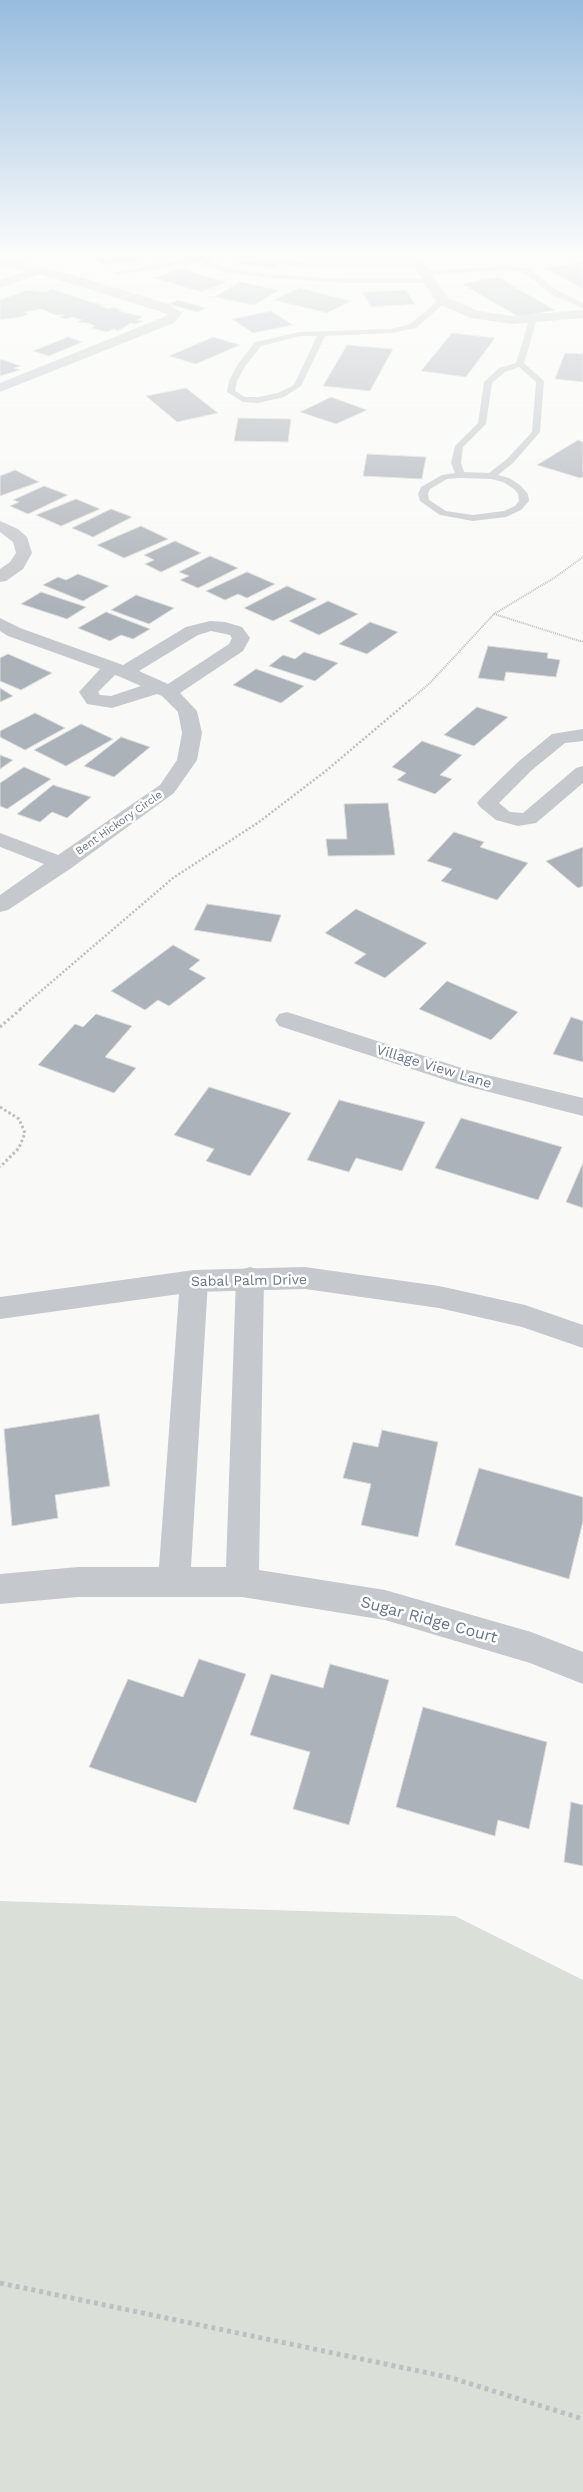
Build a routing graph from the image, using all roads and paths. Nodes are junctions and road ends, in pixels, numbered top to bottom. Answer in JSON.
{"nodes":[{"id":1,"x":37,"y":373,"type":"edge"},
{"id":2,"x":238,"y":373,"type":"edge"},
{"id":3,"x":303,"y":373,"type":"edge"},
{"id":4,"x":498,"y":373,"type":"edge"},
{"id":5,"x":532,"y":373,"type":"edge"},
{"id":6,"x":0,"y":388,"type":"edge"},
{"id":7,"x":460,"y":475,"type":"junction"},
{"id":8,"x":491,"y":476,"type":"junction"},
{"id":9,"x":0,"y":526,"type":"edge"},
{"id":10,"x":583,"y":557,"type":"edge"},
{"id":11,"x":0,"y":577,"type":"edge"},
{"id":12,"x":494,"y":614,"type":"junction"},
{"id":13,"x":0,"y":622,"type":"edge"},
{"id":14,"x":583,"y":642,"type":"edge"},
{"id":15,"x":118,"y":669,"type":"junction"},
{"id":16,"x":164,"y":689,"type":"junction"},
{"id":17,"x":583,"y":735,"type":"edge"},
{"id":18,"x":583,"y":772,"type":"edge"},
{"id":19,"x":0,"y":840,"type":"edge"},
{"id":20,"x":62,"y":864,"type":"junction"},
{"id":21,"x":0,"y":905,"type":"edge"},
{"id":22,"x":287,"y":1020,"type":"dead end"},
{"id":23,"x":0,"y":1027,"type":"edge"},
{"id":24,"x":0,"y":1106,"type":"edge"},
{"id":25,"x":583,"y":1107,"type":"edge"},
{"id":26,"x":0,"y":1167,"type":"edge"},
{"id":27,"x":250,"y":1278,"type":"junction"},
{"id":28,"x":194,"y":1282,"type":"junction"},
{"id":29,"x":0,"y":1308,"type":"edge"},
{"id":30,"x":583,"y":1337,"type":"edge"},
{"id":31,"x":174,"y":1582,"type":"junction"},
{"id":32,"x":242,"y":1582,"type":"junction"},
{"id":33,"x":0,"y":1589,"type":"edge"},
{"id":34,"x":583,"y":1668,"type":"edge"},
{"id":35,"x":0,"y":2283,"type":"edge"},
{"id":36,"x":583,"y":2419,"type":"edge"}],
"edges":[{"from":1,"to":6,"type":"street"},
{"from":2,"to":3,"type":"lane"},
{"from":4,"to":7,"type":"lane"},
{"from":5,"to":8,"type":"lane"},
{"from":7,"to":8,"type":"lane"},
{"from":7,"to":8,"type":"lane"},
{"from":9,"to":11,"type":"street"},
{"from":10,"to":12,"type":"path"},
{"from":12,"to":14,"type":"path"},
{"from":12,"to":23,"type":"path"},
{"from":13,"to":15,"type":"street","name":"Bent Hickory Circle"},
{"from":15,"to":16,"type":"street","name":"Bent Hickory Circle"},
{"from":15,"to":16,"type":"street"},
{"from":15,"to":16,"type":"street"},
{"from":16,"to":20,"type":"street","name":"Bent Hickory Circle"},
{"from":17,"to":18,"type":"street"},
{"from":19,"to":20,"type":"street"},
{"from":20,"to":21,"type":"street","name":"Bent Hickory Circle"},
{"from":22,"to":25,"type":"street","name":"Village View Lane"},
{"from":24,"to":26,"type":"path"},
{"from":27,"to":28,"type":"street","name":"Sabal Palm Drive"},
{"from":27,"to":30,"type":"street","name":"Sabal Palm Drive"},
{"from":27,"to":32,"type":"street"},
{"from":28,"to":29,"type":"street","name":"Sabal Palm Drive"},
{"from":28,"to":31,"type":"street"},
{"from":31,"to":32,"type":"street","name":"Sugar Ridge Court"},
{"from":31,"to":33,"type":"street","name":"Sugar Ridge Court"},
{"from":32,"to":34,"type":"street","name":"Sugar Ridge Court"},
{"from":35,"to":36,"type":"path"}]}
